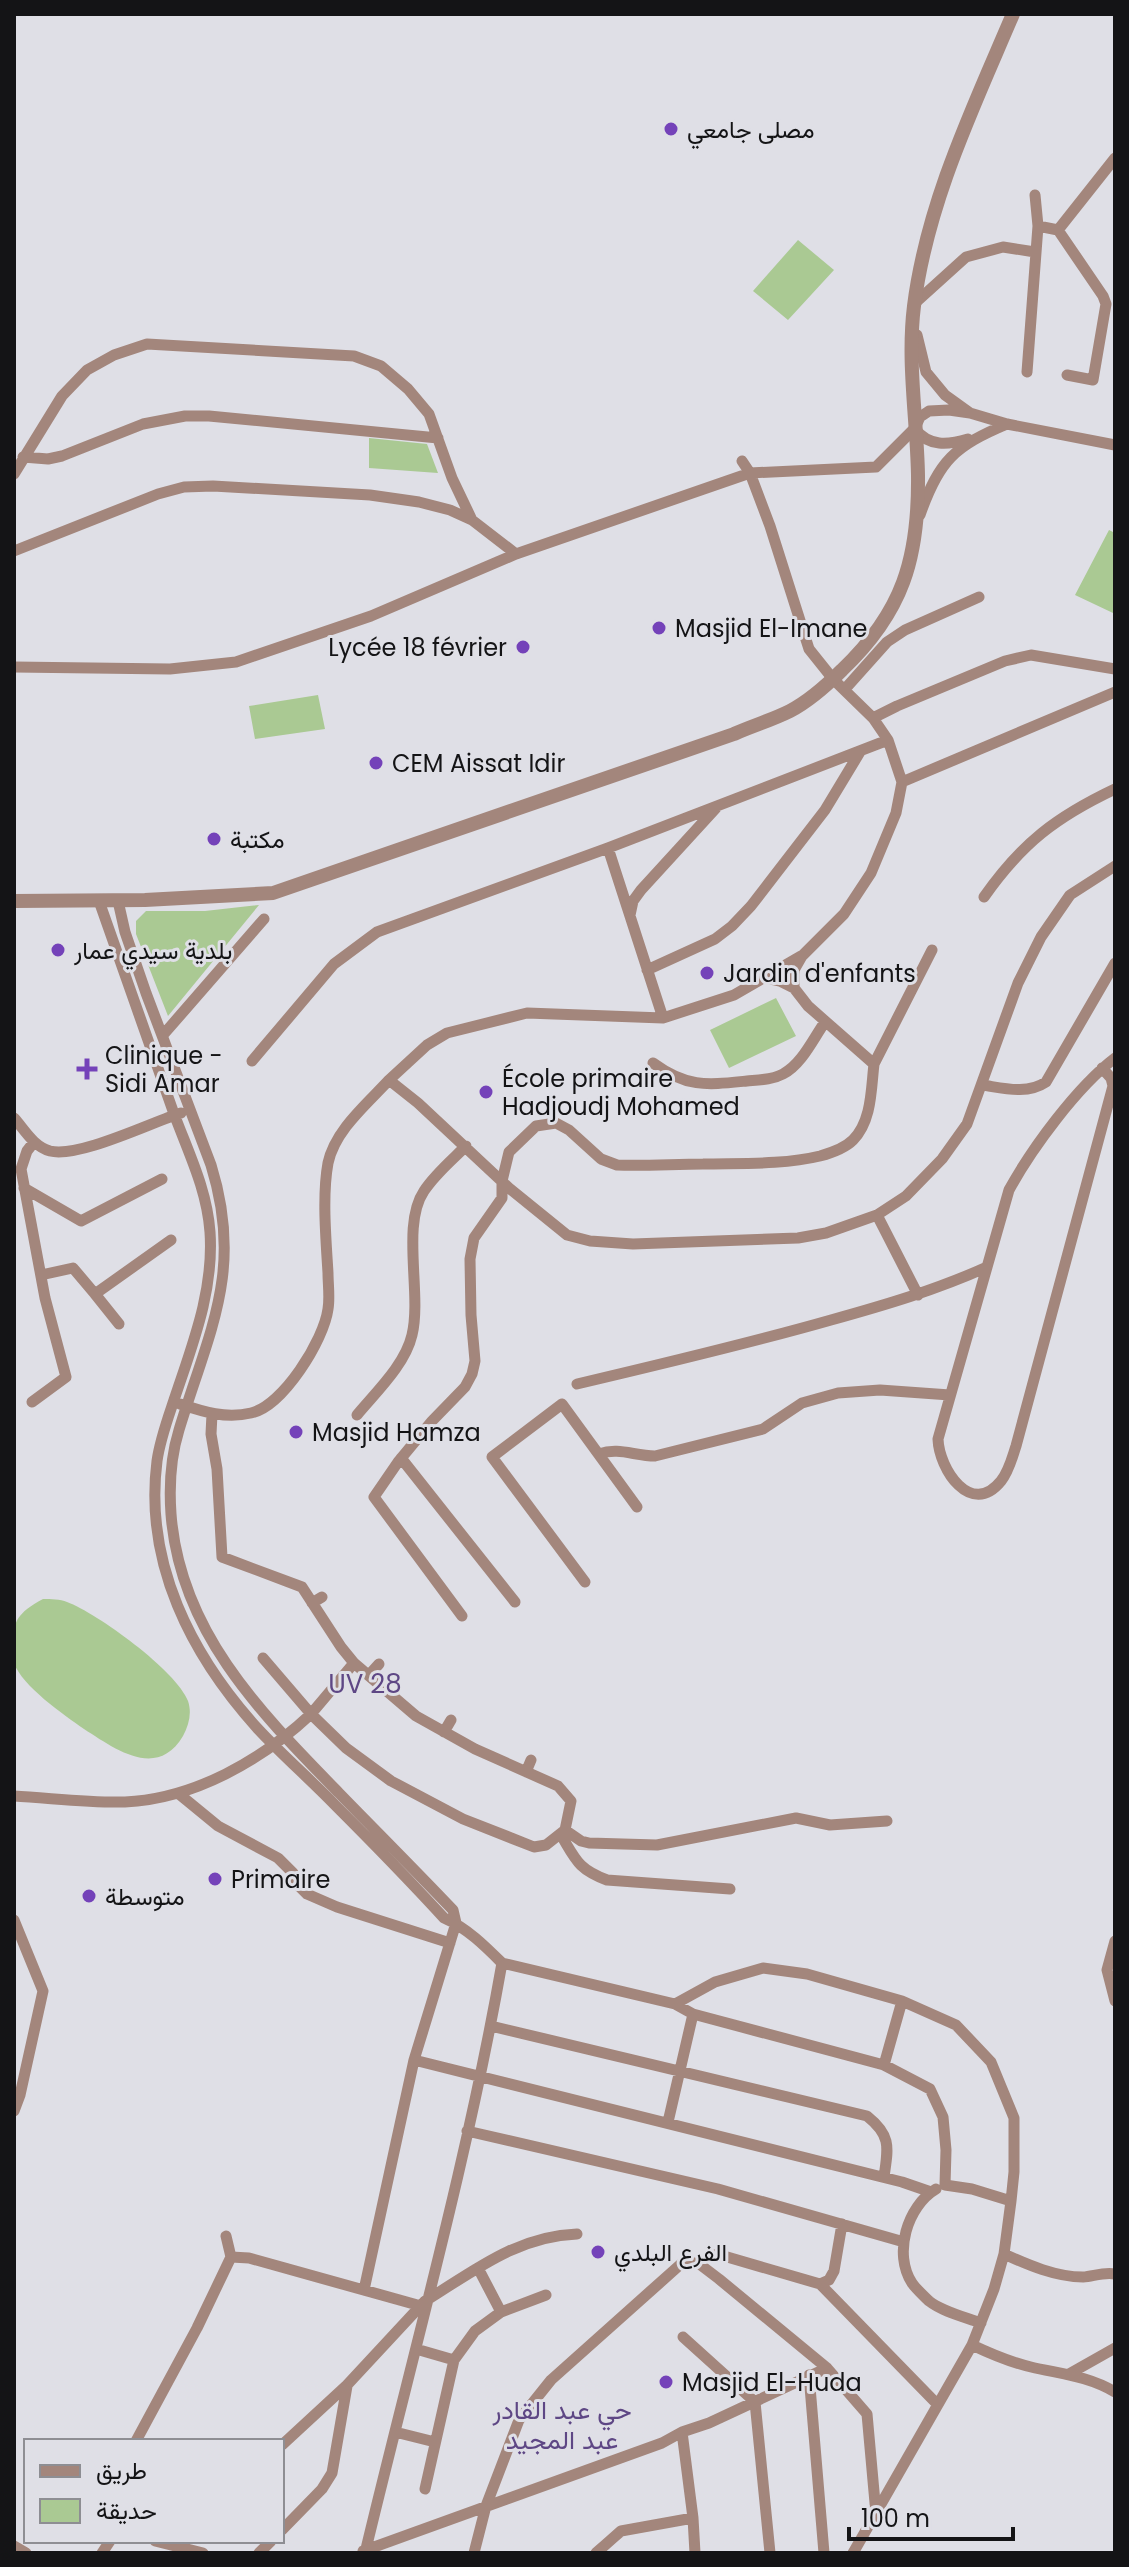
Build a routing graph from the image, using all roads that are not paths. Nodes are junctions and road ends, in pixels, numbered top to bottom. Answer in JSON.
{"nodes":[{"id":1,"x":1013,"y":14,"type":"edge"},
{"id":2,"x":1115,"y":158,"type":"edge"},
{"id":3,"x":1035,"y":195,"type":"dead end"},
{"id":4,"x":1038,"y":226,"type":"junction"},
{"id":5,"x":1058,"y":230,"type":"junction"},
{"id":6,"x":1035,"y":252,"type":"junction"},
{"id":7,"x":914,"y":309,"type":"junction"},
{"id":8,"x":1027,"y":372,"type":"dead end"},
{"id":9,"x":1067,"y":375,"type":"dead end"},
{"id":10,"x":970,"y":413,"type":"junction"},
{"id":11,"x":1007,"y":424,"type":"junction"},
{"id":12,"x":915,"y":428,"type":"junction"},
{"id":13,"x":977,"y":437,"type":"junction"},
{"id":14,"x":438,"y":438,"type":"junction"},
{"id":15,"x":1115,"y":445,"type":"edge"},
{"id":16,"x":23,"y":457,"type":"junction"},
{"id":17,"x":742,"y":461,"type":"dead end"},
{"id":18,"x":750,"y":473,"type":"junction"},
{"id":19,"x":14,"y":474,"type":"edge"},
{"id":20,"x":472,"y":520,"type":"junction"},
{"id":21,"x":918,"y":523,"type":"junction"},
{"id":22,"x":14,"y":551,"type":"edge"},
{"id":23,"x":516,"y":554,"type":"junction"},
{"id":24,"x":979,"y":597,"type":"dead end"},
{"id":25,"x":14,"y":667,"type":"edge"},
{"id":26,"x":1115,"y":669,"type":"edge"},
{"id":27,"x":839,"y":684,"type":"junction"},
{"id":28,"x":1115,"y":692,"type":"edge"},
{"id":29,"x":873,"y":718,"type":"junction"},
{"id":30,"x":888,"y":740,"type":"junction"},
{"id":31,"x":860,"y":751,"type":"junction"},
{"id":32,"x":902,"y":782,"type":"junction"},
{"id":33,"x":1115,"y":789,"type":"edge"},
{"id":34,"x":720,"y":805,"type":"junction"},
{"id":35,"x":608,"y":848,"type":"junction"},
{"id":36,"x":1115,"y":866,"type":"edge"},
{"id":37,"x":984,"y":897,"type":"dead end"},
{"id":38,"x":14,"y":901,"type":"edge"},
{"id":39,"x":99,"y":901,"type":"junction"},
{"id":40,"x":118,"y":901,"type":"junction"},
{"id":41,"x":630,"y":915,"type":"junction"},
{"id":42,"x":264,"y":919,"type":"dead end"},
{"id":43,"x":932,"y":950,"type":"dead end"},
{"id":44,"x":802,"y":956,"type":"junction"},
{"id":45,"x":1115,"y":963,"type":"edge"},
{"id":46,"x":647,"y":970,"type":"junction"},
{"id":47,"x":766,"y":978,"type":"junction"},
{"id":48,"x":794,"y":988,"type":"junction"},
{"id":49,"x":663,"y":1018,"type":"junction"},
{"id":50,"x":825,"y":1022,"type":"junction"},
{"id":51,"x":163,"y":1035,"type":"junction"},
{"id":52,"x":1115,"y":1058,"type":"edge"},
{"id":53,"x":252,"y":1061,"type":"dead end"},
{"id":54,"x":653,"y":1063,"type":"dead end"},
{"id":55,"x":874,"y":1064,"type":"junction"},
{"id":56,"x":1102,"y":1068,"type":"junction"},
{"id":57,"x":389,"y":1080,"type":"junction"},
{"id":58,"x":982,"y":1085,"type":"junction"},
{"id":59,"x":191,"y":1110,"type":"junction"},
{"id":60,"x":175,"y":1115,"type":"junction"},
{"id":61,"x":14,"y":1118,"type":"edge"},
{"id":62,"x":466,"y":1146,"type":"junction"},
{"id":63,"x":30,"y":1147,"type":"junction"},
{"id":64,"x":14,"y":1155,"type":"edge"},
{"id":65,"x":162,"y":1179,"type":"dead end"},
{"id":66,"x":502,"y":1181,"type":"junction"},
{"id":67,"x":24,"y":1188,"type":"junction"},
{"id":68,"x":877,"y":1215,"type":"junction"},
{"id":69,"x":171,"y":1240,"type":"dead end"},
{"id":70,"x":987,"y":1267,"type":"junction"},
{"id":71,"x":41,"y":1275,"type":"junction"},
{"id":72,"x":95,"y":1294,"type":"junction"},
{"id":73,"x":918,"y":1295,"type":"junction"},
{"id":74,"x":119,"y":1324,"type":"dead end"},
{"id":75,"x":577,"y":1384,"type":"dead end"},
{"id":76,"x":950,"y":1395,"type":"junction"},
{"id":77,"x":32,"y":1402,"type":"dead end"},
{"id":78,"x":174,"y":1402,"type":"junction"},
{"id":79,"x":187,"y":1406,"type":"junction"},
{"id":80,"x":212,"y":1414,"type":"junction"},
{"id":81,"x":357,"y":1415,"type":"dead end"},
{"id":82,"x":599,"y":1454,"type":"junction"},
{"id":83,"x":401,"y":1458,"type":"junction"},
{"id":84,"x":637,"y":1507,"type":"dead end"},
{"id":85,"x":585,"y":1582,"type":"dead end"},
{"id":86,"x":515,"y":1602,"type":"dead end"},
{"id":87,"x":462,"y":1616,"type":"dead end"},
{"id":88,"x":263,"y":1658,"type":"dead end"},
{"id":89,"x":354,"y":1663,"type":"junction"},
{"id":90,"x":379,"y":1664,"type":"dead end"},
{"id":91,"x":369,"y":1675,"type":"junction"},
{"id":92,"x":311,"y":1714,"type":"junction"},
{"id":93,"x":451,"y":1720,"type":"dead end"},
{"id":94,"x":444,"y":1732,"type":"junction"},
{"id":95,"x":280,"y":1742,"type":"junction"},
{"id":96,"x":179,"y":1794,"type":"junction"},
{"id":97,"x":14,"y":1796,"type":"edge"},
{"id":98,"x":887,"y":1821,"type":"dead end"},
{"id":99,"x":563,"y":1833,"type":"junction"},
{"id":100,"x":730,"y":1889,"type":"dead end"},
{"id":101,"x":14,"y":1920,"type":"edge"},
{"id":102,"x":456,"y":1923,"type":"junction"},
{"id":103,"x":1115,"y":1941,"type":"edge"},
{"id":104,"x":450,"y":1943,"type":"junction"},
{"id":105,"x":502,"y":1963,"type":"junction"},
{"id":106,"x":902,"y":2001,"type":"junction"},
{"id":107,"x":1115,"y":2001,"type":"edge"},
{"id":108,"x":675,"y":2004,"type":"junction"},
{"id":109,"x":693,"y":2014,"type":"junction"},
{"id":110,"x":491,"y":2026,"type":"junction"},
{"id":111,"x":414,"y":2060,"type":"junction"},
{"id":112,"x":884,"y":2065,"type":"junction"},
{"id":113,"x":682,"y":2071,"type":"junction"},
{"id":114,"x":479,"y":2077,"type":"junction"},
{"id":115,"x":14,"y":2111,"type":"edge"},
{"id":116,"x":668,"y":2122,"type":"junction"},
{"id":117,"x":467,"y":2131,"type":"junction"},
{"id":118,"x":884,"y":2177,"type":"junction"},
{"id":119,"x":945,"y":2185,"type":"junction"},
{"id":120,"x":931,"y":2192,"type":"junction"},
{"id":121,"x":1011,"y":2201,"type":"junction"},
{"id":122,"x":842,"y":2224,"type":"junction"},
{"id":123,"x":577,"y":2234,"type":"dead end"},
{"id":124,"x":226,"y":2236,"type":"dead end"},
{"id":125,"x":904,"y":2242,"type":"junction"},
{"id":126,"x":717,"y":2254,"type":"dead end"},
{"id":127,"x":1004,"y":2254,"type":"junction"},
{"id":128,"x":231,"y":2257,"type":"junction"},
{"id":129,"x":478,"y":2268,"type":"junction"},
{"id":130,"x":1115,"y":2274,"type":"edge"},
{"id":131,"x":820,"y":2284,"type":"junction"},
{"id":132,"x":364,"y":2290,"type":"junction"},
{"id":133,"x":546,"y":2295,"type":"dead end"},
{"id":134,"x":426,"y":2301,"type":"junction"},
{"id":135,"x":501,"y":2312,"type":"junction"},
{"id":136,"x":981,"y":2323,"type":"junction"},
{"id":137,"x":683,"y":2337,"type":"dead end"},
{"id":138,"x":972,"y":2345,"type":"junction"},
{"id":139,"x":1115,"y":2348,"type":"edge"},
{"id":140,"x":416,"y":2349,"type":"junction"},
{"id":141,"x":454,"y":2360,"type":"junction"},
{"id":142,"x":827,"y":2368,"type":"junction"},
{"id":143,"x":1069,"y":2374,"type":"junction"},
{"id":144,"x":809,"y":2375,"type":"junction"},
{"id":145,"x":347,"y":2385,"type":"junction"},
{"id":146,"x":1115,"y":2392,"type":"edge"},
{"id":147,"x":755,"y":2402,"type":"junction"},
{"id":148,"x":937,"y":2404,"type":"junction"},
{"id":149,"x":395,"y":2432,"type":"junction"},
{"id":150,"x":682,"y":2432,"type":"junction"},
{"id":151,"x":137,"y":2439,"type":"edge"},
{"id":152,"x":435,"y":2442,"type":"junction"},
{"id":153,"x":284,"y":2443,"type":"edge"},
{"id":154,"x":425,"y":2489,"type":"dead end"},
{"id":155,"x":486,"y":2506,"type":"junction"},
{"id":156,"x":876,"y":2515,"type":"junction"},
{"id":157,"x":693,"y":2518,"type":"junction"},
{"id":158,"x":284,"y":2528,"type":"edge"},
{"id":159,"x":14,"y":2546,"type":"edge"},
{"id":160,"x":175,"y":2547,"type":"edge"},
{"id":161,"x":363,"y":2552,"type":"edge"},
{"id":162,"x":26,"y":2553,"type":"edge"},
{"id":163,"x":203,"y":2553,"type":"edge"},
{"id":164,"x":474,"y":2553,"type":"edge"},
{"id":165,"x":596,"y":2553,"type":"edge"},
{"id":166,"x":695,"y":2553,"type":"edge"},
{"id":167,"x":770,"y":2553,"type":"edge"},
{"id":168,"x":824,"y":2553,"type":"edge"},
{"id":169,"x":853,"y":2553,"type":"edge"}],
"edges":[{"from":1,"to":7,"type":"street"},
{"from":2,"to":5,"type":"street"},
{"from":3,"to":4,"type":"street"},
{"from":4,"to":5,"type":"street"},
{"from":4,"to":6,"type":"street"},
{"from":5,"to":9,"type":"street"},
{"from":6,"to":7,"type":"street"},
{"from":6,"to":8,"type":"street"},
{"from":7,"to":10,"type":"street"},
{"from":7,"to":12,"type":"street"},
{"from":10,"to":11,"type":"street"},
{"from":10,"to":12,"type":"street"},
{"from":11,"to":13,"type":"street"},
{"from":11,"to":15,"type":"street"},
{"from":12,"to":13,"type":"street"},
{"from":12,"to":18,"type":"street"},
{"from":12,"to":21,"type":"street"},
{"from":13,"to":21,"type":"street"},
{"from":14,"to":16,"type":"street"},
{"from":14,"to":16,"type":"street"},
{"from":14,"to":20,"type":"street"},
{"from":16,"to":19,"type":"street"},
{"from":17,"to":18,"type":"street"},
{"from":18,"to":23,"type":"street"},
{"from":18,"to":27,"type":"street"},
{"from":20,"to":22,"type":"street"},
{"from":20,"to":23,"type":"street"},
{"from":21,"to":27,"type":"street"},
{"from":23,"to":25,"type":"street"},
{"from":24,"to":27,"type":"street"},
{"from":26,"to":29,"type":"street"},
{"from":27,"to":29,"type":"street"},
{"from":27,"to":40,"type":"street"},
{"from":28,"to":32,"type":"street"},
{"from":29,"to":30,"type":"street"},
{"from":30,"to":31,"type":"street"},
{"from":30,"to":32,"type":"street"},
{"from":31,"to":34,"type":"street"},
{"from":31,"to":46,"type":"street"},
{"from":32,"to":44,"type":"street"},
{"from":33,"to":37,"type":"street"},
{"from":34,"to":35,"type":"street"},
{"from":34,"to":41,"type":"street"},
{"from":35,"to":41,"type":"street"},
{"from":35,"to":53,"type":"street"},
{"from":36,"to":58,"type":"street"},
{"from":38,"to":39,"type":"street"},
{"from":39,"to":40,"type":"street"},
{"from":39,"to":60,"type":"street"},
{"from":40,"to":51,"type":"street"},
{"from":41,"to":46,"type":"street"},
{"from":42,"to":51,"type":"street"},
{"from":43,"to":55,"type":"street"},
{"from":44,"to":47,"type":"street"},
{"from":44,"to":48,"type":"street"},
{"from":45,"to":58,"type":"street"},
{"from":46,"to":49,"type":"street"},
{"from":47,"to":48,"type":"street"},
{"from":47,"to":49,"type":"street"},
{"from":48,"to":50,"type":"street"},
{"from":49,"to":57,"type":"street"},
{"from":50,"to":54,"type":"street"},
{"from":50,"to":55,"type":"street"},
{"from":51,"to":59,"type":"street"},
{"from":52,"to":56,"type":"street"},
{"from":55,"to":66,"type":"street"},
{"from":56,"to":70,"type":"street"},
{"from":56,"to":76,"type":"street"},
{"from":57,"to":62,"type":"street"},
{"from":57,"to":80,"type":"street"},
{"from":58,"to":68,"type":"street"},
{"from":59,"to":60,"type":"street"},
{"from":59,"to":79,"type":"street"},
{"from":60,"to":63,"type":"street"},
{"from":60,"to":78,"type":"street"},
{"from":61,"to":63,"type":"street"},
{"from":62,"to":66,"type":"street"},
{"from":62,"to":81,"type":"street"},
{"from":63,"to":64,"type":"street"},
{"from":63,"to":67,"type":"street"},
{"from":65,"to":67,"type":"street"},
{"from":66,"to":68,"type":"street"},
{"from":66,"to":83,"type":"street"},
{"from":67,"to":71,"type":"street"},
{"from":68,"to":73,"type":"street"},
{"from":69,"to":72,"type":"street"},
{"from":70,"to":73,"type":"street"},
{"from":70,"to":76,"type":"street"},
{"from":71,"to":72,"type":"street"},
{"from":71,"to":77,"type":"street"},
{"from":72,"to":74,"type":"street"},
{"from":73,"to":75,"type":"street"},
{"from":76,"to":82,"type":"street"},
{"from":78,"to":79,"type":"street"},
{"from":78,"to":95,"type":"street"},
{"from":79,"to":80,"type":"street"},
{"from":79,"to":95,"type":"street"},
{"from":80,"to":89,"type":"street"},
{"from":82,"to":84,"type":"street"},
{"from":82,"to":85,"type":"street"},
{"from":83,"to":86,"type":"street"},
{"from":83,"to":87,"type":"street"},
{"from":88,"to":92,"type":"street"},
{"from":89,"to":91,"type":"street"},
{"from":89,"to":92,"type":"street"},
{"from":90,"to":91,"type":"street"},
{"from":91,"to":94,"type":"street"},
{"from":92,"to":95,"type":"street"},
{"from":92,"to":99,"type":"street"},
{"from":93,"to":94,"type":"street"},
{"from":94,"to":99,"type":"street"},
{"from":95,"to":96,"type":"street"},
{"from":95,"to":102,"type":"street"},
{"from":96,"to":97,"type":"street"},
{"from":96,"to":104,"type":"street"},
{"from":98,"to":99,"type":"street"},
{"from":99,"to":100,"type":"street"},
{"from":101,"to":115,"type":"street"},
{"from":102,"to":104,"type":"street"},
{"from":102,"to":105,"type":"street"},
{"from":103,"to":107,"type":"street"},
{"from":104,"to":111,"type":"street"},
{"from":105,"to":108,"type":"street"},
{"from":105,"to":110,"type":"street"},
{"from":106,"to":108,"type":"street"},
{"from":106,"to":112,"type":"street"},
{"from":106,"to":121,"type":"street"},
{"from":108,"to":109,"type":"street"},
{"from":109,"to":112,"type":"street"},
{"from":109,"to":113,"type":"street"},
{"from":110,"to":113,"type":"street"},
{"from":110,"to":114,"type":"street"},
{"from":111,"to":114,"type":"street"},
{"from":111,"to":132,"type":"street"},
{"from":112,"to":119,"type":"street"},
{"from":113,"to":116,"type":"street"},
{"from":113,"to":118,"type":"street"},
{"from":114,"to":116,"type":"street"},
{"from":114,"to":117,"type":"street"},
{"from":116,"to":118,"type":"street"},
{"from":117,"to":122,"type":"street"},
{"from":117,"to":134,"type":"street"},
{"from":118,"to":120,"type":"street"},
{"from":119,"to":120,"type":"street"},
{"from":119,"to":121,"type":"street"},
{"from":120,"to":125,"type":"street"},
{"from":121,"to":127,"type":"street"},
{"from":122,"to":125,"type":"street"},
{"from":122,"to":131,"type":"street"},
{"from":123,"to":129,"type":"street"},
{"from":124,"to":128,"type":"street"},
{"from":125,"to":136,"type":"street"},
{"from":126,"to":131,"type":"street"},
{"from":127,"to":130,"type":"street"},
{"from":127,"to":136,"type":"street"},
{"from":128,"to":132,"type":"street"},
{"from":128,"to":151,"type":"street"},
{"from":129,"to":134,"type":"street"},
{"from":129,"to":135,"type":"street"},
{"from":131,"to":148,"type":"street"},
{"from":132,"to":134,"type":"street"},
{"from":133,"to":135,"type":"street"},
{"from":134,"to":140,"type":"street"},
{"from":134,"to":145,"type":"street"},
{"from":135,"to":141,"type":"street"},
{"from":136,"to":138,"type":"street"},
{"from":137,"to":147,"type":"street"},
{"from":138,"to":143,"type":"street"},
{"from":138,"to":148,"type":"street"},
{"from":139,"to":143,"type":"street"},
{"from":140,"to":141,"type":"street"},
{"from":140,"to":149,"type":"street"},
{"from":141,"to":152,"type":"street"},
{"from":142,"to":144,"type":"street"},
{"from":142,"to":155,"type":"street"},
{"from":142,"to":156,"type":"street"},
{"from":143,"to":146,"type":"street"},
{"from":144,"to":147,"type":"street"},
{"from":144,"to":168,"type":"street"},
{"from":145,"to":153,"type":"street"},
{"from":145,"to":158,"type":"street"},
{"from":147,"to":150,"type":"street"},
{"from":147,"to":167,"type":"street"},
{"from":148,"to":156,"type":"street"},
{"from":149,"to":152,"type":"street"},
{"from":149,"to":161,"type":"street"},
{"from":150,"to":155,"type":"street"},
{"from":150,"to":157,"type":"street"},
{"from":152,"to":154,"type":"street"},
{"from":155,"to":161,"type":"street"},
{"from":155,"to":164,"type":"street"},
{"from":156,"to":169,"type":"street"},
{"from":157,"to":165,"type":"street"},
{"from":157,"to":166,"type":"street"},
{"from":159,"to":162,"type":"street"},
{"from":160,"to":163,"type":"street"}]}
